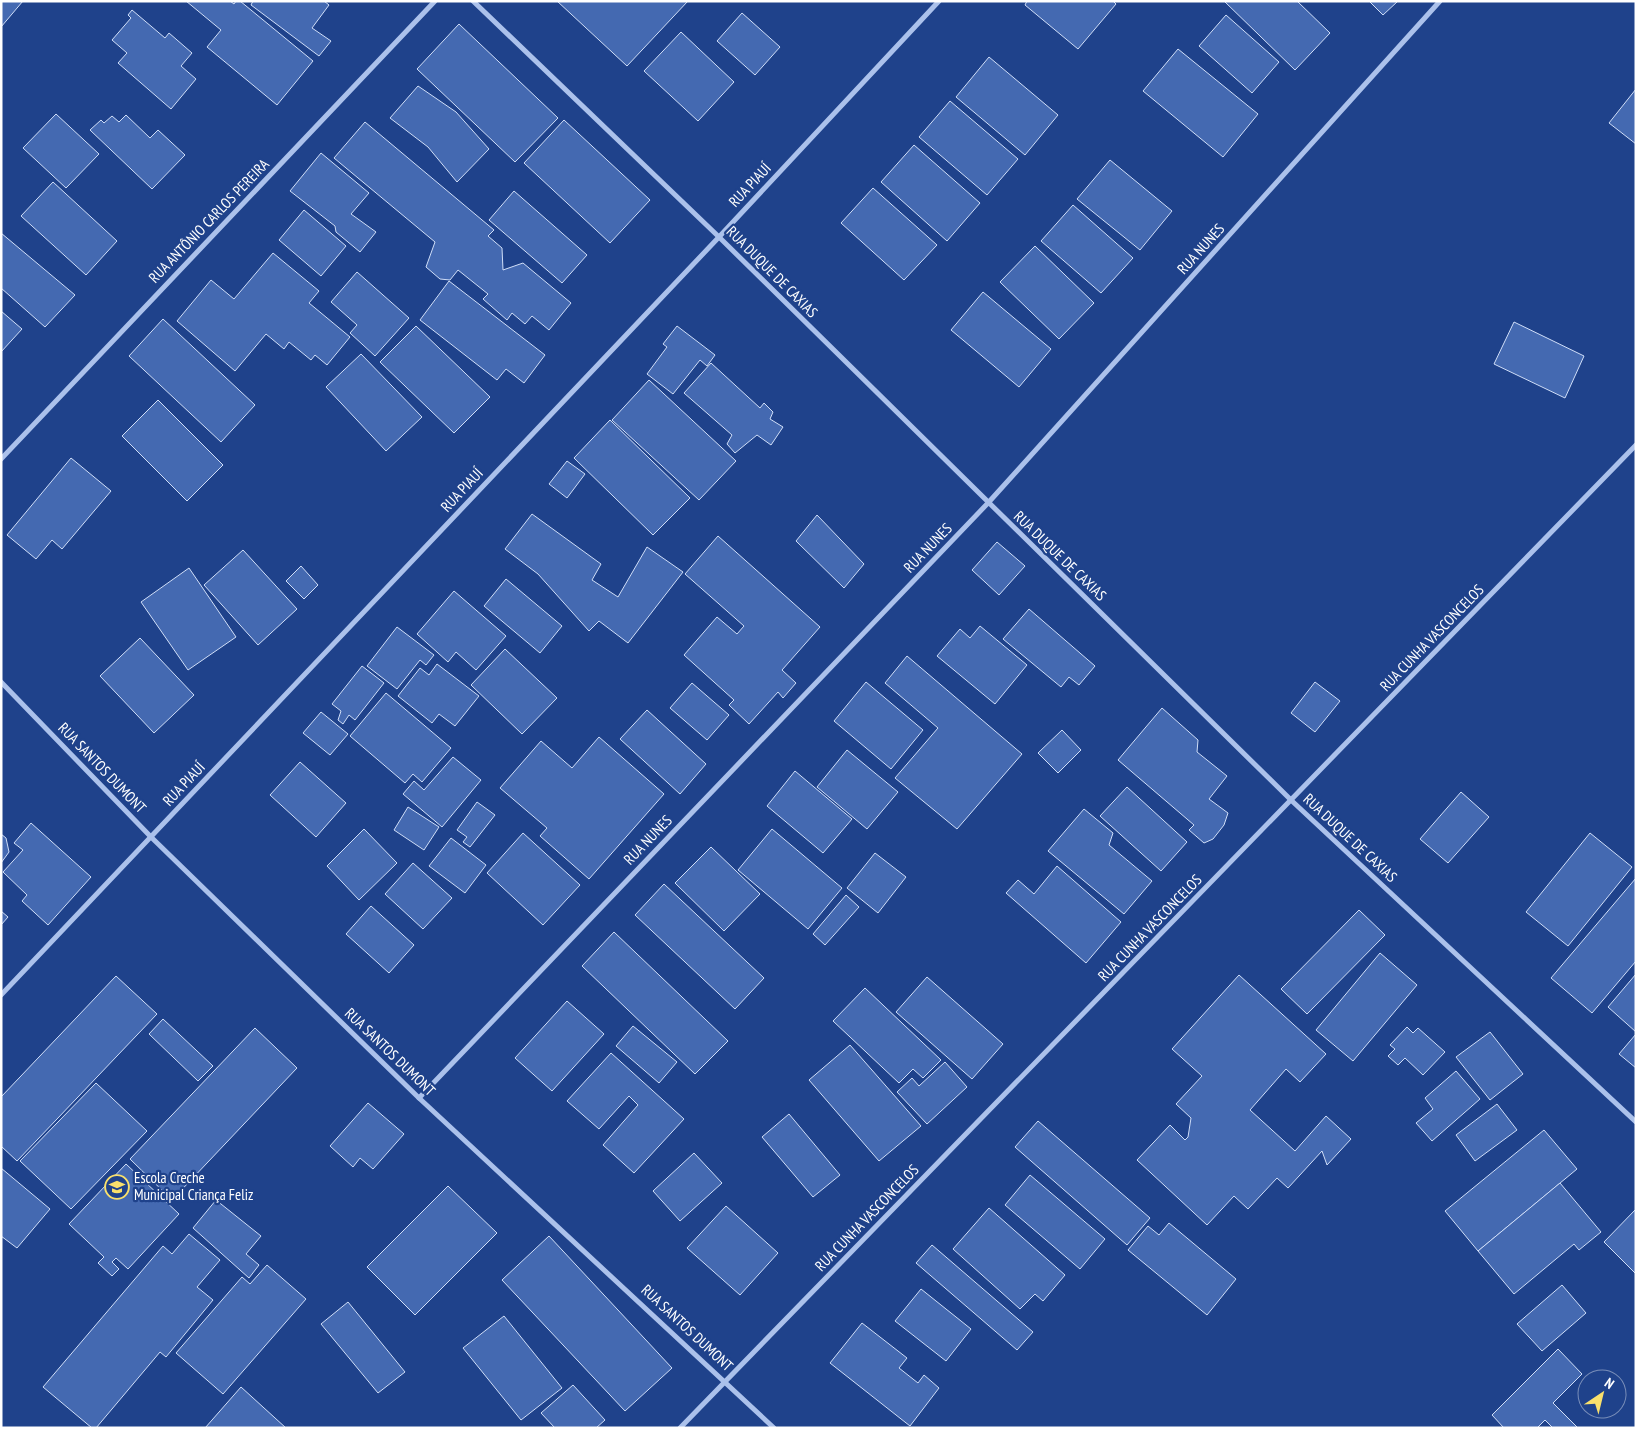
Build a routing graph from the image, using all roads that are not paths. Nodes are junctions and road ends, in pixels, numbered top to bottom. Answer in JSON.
{"nodes":[{"id":1,"x":435,"y":1,"type":"edge"},
{"id":2,"x":473,"y":1,"type":"edge"},
{"id":3,"x":939,"y":1,"type":"edge"},
{"id":4,"x":1440,"y":1,"type":"edge"},
{"id":5,"x":719,"y":237,"type":"junction"},
{"id":6,"x":1636,"y":445,"type":"edge"},
{"id":7,"x":1,"y":458,"type":"edge"},
{"id":8,"x":988,"y":503,"type":"junction"},
{"id":9,"x":1,"y":682,"type":"edge"},
{"id":10,"x":1292,"y":801,"type":"junction"},
{"id":11,"x":151,"y":837,"type":"junction"},
{"id":12,"x":1,"y":995,"type":"edge"},
{"id":13,"x":419,"y":1098,"type":"junction"},
{"id":14,"x":1636,"y":1122,"type":"edge"},
{"id":15,"x":725,"y":1380,"type":"junction"},
{"id":16,"x":680,"y":1428,"type":"edge"},
{"id":17,"x":774,"y":1428,"type":"edge"}],
"edges":[{"from":1,"to":7,"type":"street","name":"RUA ANTÔNIO CARLOS PEREIRA"},
{"from":2,"to":5,"type":"street","name":"RUA DUQUE DE CAXIAS"},
{"from":3,"to":5,"type":"street","name":"RUA PIAUÍ"},
{"from":4,"to":8,"type":"street","name":"RUA NUNES"},
{"from":5,"to":8,"type":"street","name":"RUA DUQUE DE CAXIAS"},
{"from":5,"to":11,"type":"street","name":"RUA PIAUÍ"},
{"from":6,"to":10,"type":"street","name":"RUA CUNHA VASCONCELOS"},
{"from":8,"to":10,"type":"street","name":"RUA DUQUE DE CAXIAS"},
{"from":8,"to":13,"type":"street","name":"RUA NUNES"},
{"from":9,"to":11,"type":"street","name":"RUA SANTOS DUMONT"},
{"from":10,"to":14,"type":"street","name":"RUA DUQUE DE CAXIAS"},
{"from":10,"to":15,"type":"street","name":"RUA CUNHA VASCONCELOS"},
{"from":11,"to":12,"type":"street","name":"RUA PIAUÍ"},
{"from":11,"to":13,"type":"street","name":"RUA SANTOS DUMONT"},
{"from":13,"to":15,"type":"street","name":"RUA SANTOS DUMONT"},
{"from":15,"to":16,"type":"street","name":"RUA CUNHA VASCONCELOS"},
{"from":15,"to":17,"type":"street","name":"RUA SANTOS DUMONT"}]}
